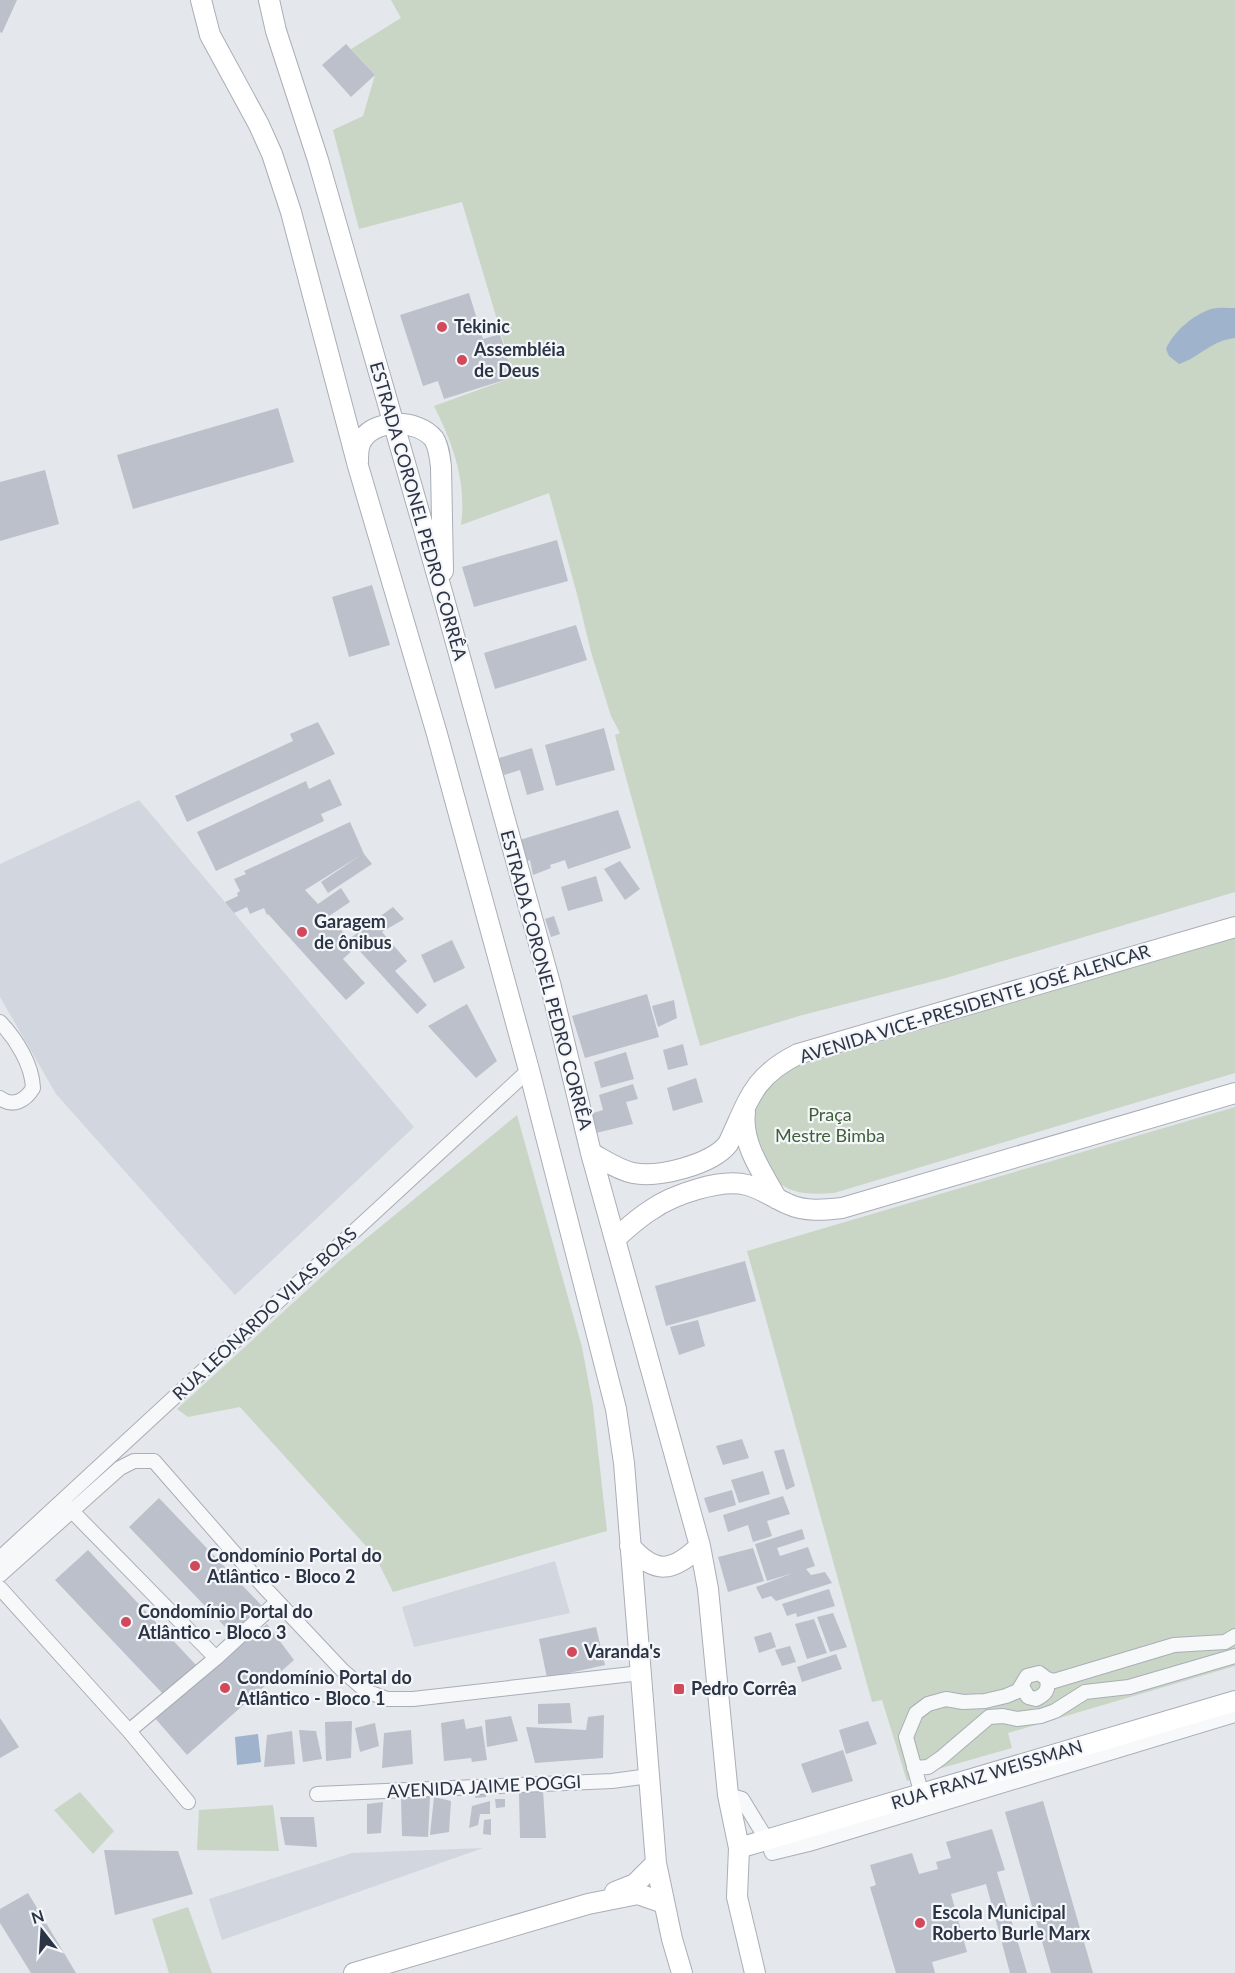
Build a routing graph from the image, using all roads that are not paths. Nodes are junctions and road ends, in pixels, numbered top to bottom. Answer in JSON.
{"nodes":[{"id":1,"x":185,"y":0,"type":"edge"},
{"id":2,"x":201,"y":0,"type":"edge"},
{"id":3,"x":269,"y":0,"type":"edge"},
{"id":4,"x":210,"y":35,"type":"junction"},
{"id":5,"x":393,"y":423,"type":"junction"},
{"id":6,"x":358,"y":466,"type":"junction"},
{"id":7,"x":442,"y":592,"type":"junction"},
{"id":8,"x":1235,"y":927,"type":"edge"},
{"id":9,"x":0,"y":1022,"type":"edge"},
{"id":10,"x":529,"y":1070,"type":"junction"},
{"id":11,"x":1235,"y":1093,"type":"edge"},
{"id":12,"x":2,"y":1100,"type":"edge"},
{"id":13,"x":745,"y":1109,"type":"junction"},
{"id":14,"x":591,"y":1153,"type":"junction"},
{"id":15,"x":777,"y":1199,"type":"junction"},
{"id":16,"x":615,"y":1239,"type":"junction"},
{"id":17,"x":67,"y":1506,"type":"junction"},
{"id":18,"x":630,"y":1546,"type":"junction"},
{"id":19,"x":700,"y":1546,"type":"junction"},
{"id":20,"x":0,"y":1558,"type":"edge"},
{"id":21,"x":0,"y":1575,"type":"edge"},
{"id":22,"x":0,"y":1588,"type":"edge"},
{"id":23,"x":277,"y":1602,"type":"junction"},
{"id":24,"x":1235,"y":1636,"type":"edge"},
{"id":25,"x":1235,"y":1656,"type":"edge"},
{"id":26,"x":216,"y":1658,"type":"junction"},
{"id":27,"x":640,"y":1673,"type":"junction"},
{"id":28,"x":1047,"y":1679,"type":"junction"},
{"id":29,"x":1022,"y":1686,"type":"junction"},
{"id":30,"x":1235,"y":1701,"type":"edge"},
{"id":31,"x":1235,"y":1715,"type":"edge"},
{"id":32,"x":129,"y":1731,"type":"junction"},
{"id":33,"x":914,"y":1768,"type":"junction"},
{"id":34,"x":649,"y":1776,"type":"junction"},
{"id":35,"x":317,"y":1794,"type":"dead end"},
{"id":36,"x":728,"y":1795,"type":"junction"},
{"id":37,"x":922,"y":1795,"type":"junction"},
{"id":38,"x":188,"y":1802,"type":"dead end"},
{"id":39,"x":767,"y":1840,"type":"junction"},
{"id":40,"x":739,"y":1848,"type":"junction"},
{"id":41,"x":656,"y":1863,"type":"junction"},
{"id":42,"x":664,"y":1903,"type":"junction"},
{"id":43,"x":588,"y":1904,"type":"junction"},
{"id":44,"x":354,"y":1973,"type":"edge"},
{"id":45,"x":682,"y":1973,"type":"edge"},
{"id":46,"x":754,"y":1973,"type":"edge"}],
"edges":[{"from":1,"to":4,"type":"main road"},
{"from":2,"to":4,"type":"main road"},
{"from":3,"to":5,"type":"main road","name":"ESTRADA CORONEL PEDRO CORRÊA"},
{"from":4,"to":6,"type":"main road"},
{"from":5,"to":6,"type":"main road"},
{"from":5,"to":7,"type":"main road","name":"ESTRADA CORONEL PEDRO CORRÊA"},
{"from":5,"to":7,"type":"main road"},
{"from":6,"to":10,"type":"main road"},
{"from":7,"to":14,"type":"main road","name":"ESTRADA CORONEL PEDRO CORRÊA"},
{"from":8,"to":13,"type":"main road","name":"AVENIDA VICE-PRESIDENTE JOSÉ ALENCAR"},
{"from":9,"to":12,"type":"street"},
{"from":10,"to":17,"type":"street","name":"RUA LEONARDO VILAS BOAS"},
{"from":10,"to":18,"type":"main road"},
{"from":11,"to":15,"type":"main road"},
{"from":13,"to":14,"type":"main road","name":"AVENIDA VICE-PRESIDENTE JOSÉ ALENCAR"},
{"from":13,"to":15,"type":"main road"},
{"from":14,"to":16,"type":"main road","name":"ESTRADA CORONEL PEDRO CORRÊA"},
{"from":15,"to":16,"type":"main road"},
{"from":16,"to":19,"type":"main road","name":"ESTRADA CORONEL PEDRO CORRÊA"},
{"from":17,"to":20,"type":"street","name":"RUA LEONARDO VILAS BOAS"},
{"from":17,"to":21,"type":"street"},
{"from":17,"to":23,"type":"street"},
{"from":17,"to":26,"type":"street"},
{"from":18,"to":19,"type":"main road"},
{"from":18,"to":27,"type":"main road"},
{"from":19,"to":36,"type":"main road","name":"ESTRADA CORONEL PEDRO CORRÊA"},
{"from":22,"to":32,"type":"street"},
{"from":23,"to":26,"type":"street"},
{"from":23,"to":27,"type":"street"},
{"from":24,"to":28,"type":"street"},
{"from":25,"to":33,"type":"street"},
{"from":26,"to":32,"type":"street"},
{"from":27,"to":34,"type":"main road"},
{"from":28,"to":29,"type":"street"},
{"from":28,"to":29,"type":"street"},
{"from":29,"to":33,"type":"street"},
{"from":30,"to":37,"type":"main road","name":"RUA FRANZ WEISSMAN"},
{"from":31,"to":39,"type":"street"},
{"from":32,"to":38,"type":"street"},
{"from":33,"to":37,"type":"street"},
{"from":34,"to":35,"type":"street","name":"AVENIDA JAIME POGGI"},
{"from":34,"to":41,"type":"main road"},
{"from":36,"to":39,"type":"street"},
{"from":36,"to":40,"type":"main road","name":"ESTRADA CORONEL PEDRO CORRÊA"},
{"from":37,"to":39,"type":"main road","name":"RUA FRANZ WEISSMAN"},
{"from":39,"to":40,"type":"main road","name":"RUA FRANZ WEISSMAN"},
{"from":40,"to":46,"type":"main road","name":"ESTRADA CORONEL PEDRO CORRÊA"},
{"from":41,"to":42,"type":"main road"},
{"from":41,"to":43,"type":"main road"},
{"from":42,"to":43,"type":"main road"},
{"from":42,"to":45,"type":"main road"},
{"from":43,"to":44,"type":"main road"}]}
